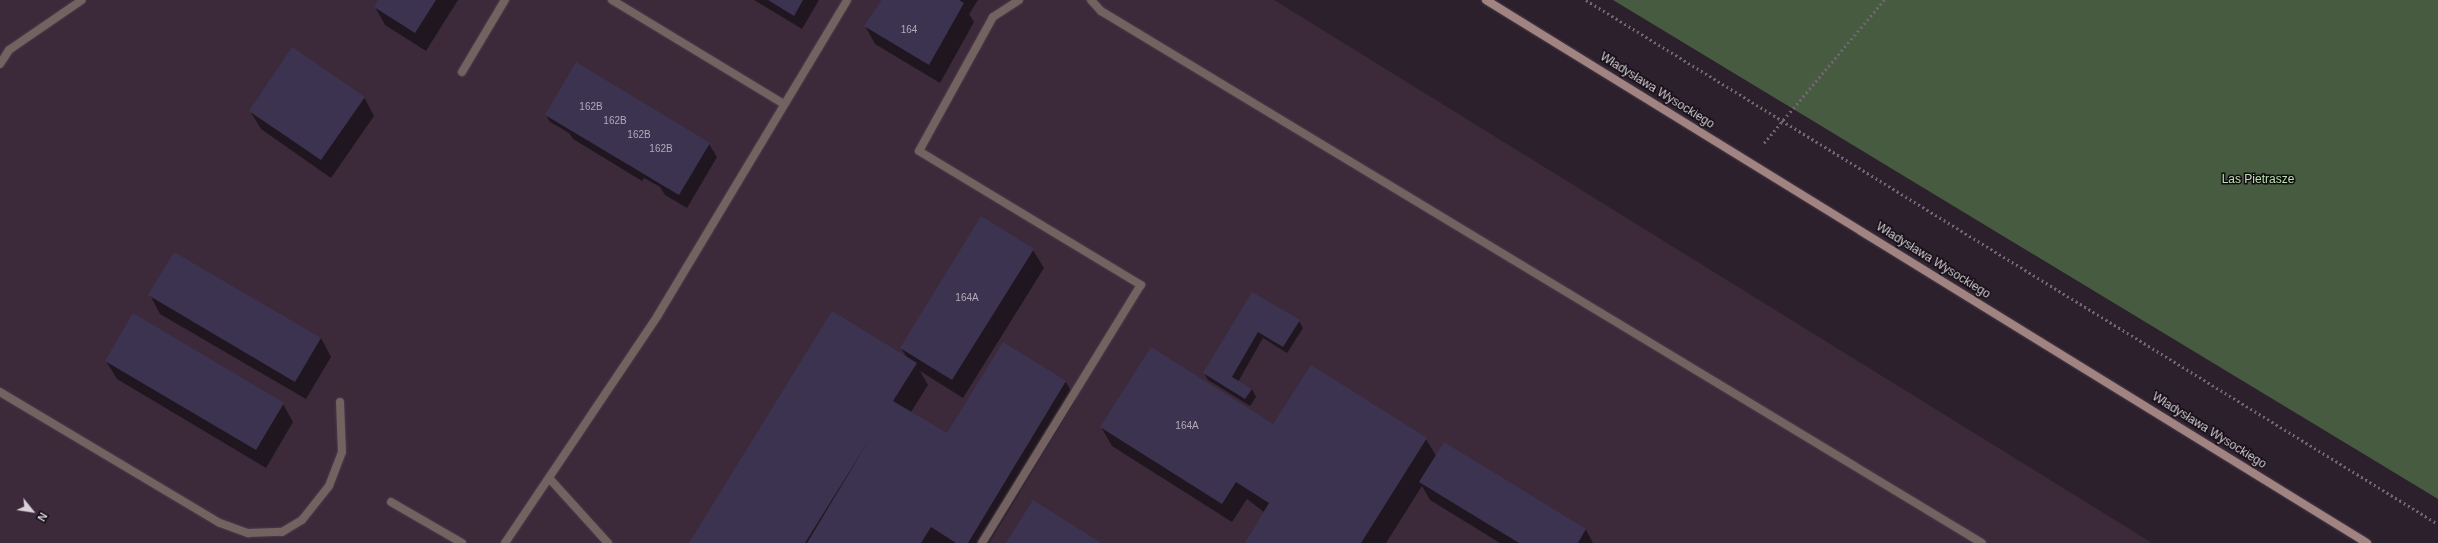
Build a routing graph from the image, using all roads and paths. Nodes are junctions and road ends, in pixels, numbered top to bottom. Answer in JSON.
{"nodes":[{"id":1,"x":82,"y":0,"type":"edge"},
{"id":2,"x":505,"y":0,"type":"edge"},
{"id":3,"x":612,"y":0,"type":"edge"},
{"id":4,"x":847,"y":0,"type":"edge"},
{"id":5,"x":1019,"y":0,"type":"edge"},
{"id":6,"x":1091,"y":0,"type":"edge"},
{"id":7,"x":1486,"y":0,"type":"edge"},
{"id":8,"x":1586,"y":0,"type":"edge"},
{"id":9,"x":1884,"y":0,"type":"edge"},
{"id":10,"x":0,"y":64,"type":"edge"},
{"id":11,"x":462,"y":72,"type":"dead end"},
{"id":12,"x":784,"y":104,"type":"junction"},
{"id":13,"x":1782,"y":121,"type":"junction"},
{"id":14,"x":1748,"y":161,"type":"junction"},
{"id":15,"x":0,"y":392,"type":"edge"},
{"id":16,"x":340,"y":402,"type":"dead end"},
{"id":17,"x":549,"y":478,"type":"junction"},
{"id":18,"x":390,"y":502,"type":"dead end"},
{"id":19,"x":2438,"y":524,"type":"edge"},
{"id":20,"x":462,"y":543,"type":"edge"},
{"id":21,"x":505,"y":543,"type":"edge"},
{"id":22,"x":608,"y":543,"type":"edge"},
{"id":23,"x":982,"y":543,"type":"edge"},
{"id":24,"x":1982,"y":543,"type":"edge"},
{"id":25,"x":2367,"y":543,"type":"edge"}],
"edges":[{"from":1,"to":10,"type":"lane"},
{"from":2,"to":11,"type":"lane"},
{"from":3,"to":12,"type":"lane"},
{"from":4,"to":12,"type":"lane"},
{"from":5,"to":23,"type":"lane"},
{"from":6,"to":24,"type":"lane"},
{"from":7,"to":14,"type":"main road","name":"Władysława Wysockiego"},
{"from":8,"to":13,"type":"path"},
{"from":9,"to":13,"type":"path"},
{"from":12,"to":17,"type":"lane"},
{"from":13,"to":14,"type":"path"},
{"from":13,"to":19,"type":"path"},
{"from":14,"to":25,"type":"main road","name":"Władysława Wysockiego"},
{"from":15,"to":16,"type":"lane"},
{"from":17,"to":21,"type":"lane"},
{"from":17,"to":22,"type":"lane"},
{"from":18,"to":20,"type":"lane"}]}
